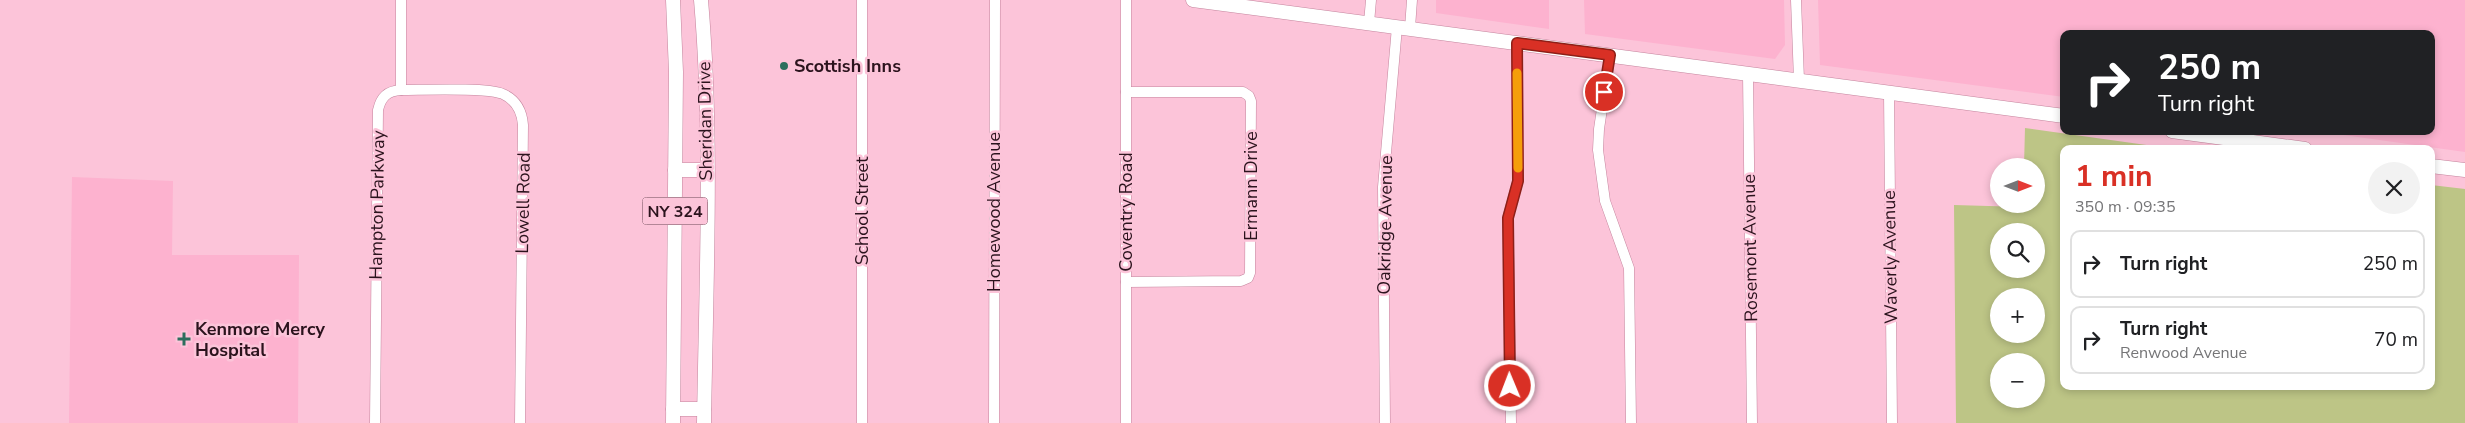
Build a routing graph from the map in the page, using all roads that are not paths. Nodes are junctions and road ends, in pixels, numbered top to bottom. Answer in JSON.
{"nodes":[{"id":1,"x":401,"y":0,"type":"edge"},
{"id":2,"x":673,"y":0,"type":"edge"},
{"id":3,"x":701,"y":0,"type":"edge"},
{"id":4,"x":708,"y":0,"type":"edge"},
{"id":5,"x":862,"y":0,"type":"edge"},
{"id":6,"x":995,"y":0,"type":"edge"},
{"id":7,"x":1126,"y":0,"type":"edge"},
{"id":8,"x":1192,"y":0,"type":"edge"},
{"id":9,"x":1371,"y":0,"type":"edge"},
{"id":10,"x":1412,"y":0,"type":"edge"},
{"id":11,"x":1796,"y":0,"type":"edge"},
{"id":12,"x":1370,"y":23,"type":"junction"},
{"id":13,"x":1404,"y":28,"type":"junction"},
{"id":14,"x":704,"y":34,"type":"junction"},
{"id":15,"x":1517,"y":43,"type":"junction"},
{"id":16,"x":1610,"y":55,"type":"junction"},
{"id":17,"x":1748,"y":73,"type":"junction"},
{"id":18,"x":1799,"y":80,"type":"junction"},
{"id":19,"x":401,"y":90,"type":"junction"},
{"id":20,"x":1126,"y":92,"type":"junction"},
{"id":21,"x":1889,"y":92,"type":"junction"},
{"id":22,"x":2060,"y":115,"type":"edge"},
{"id":23,"x":2202,"y":135,"type":"edge"},
{"id":24,"x":2275,"y":145,"type":"edge"},
{"id":25,"x":2435,"y":166,"type":"edge"},
{"id":26,"x":675,"y":170,"type":"junction"},
{"id":27,"x":706,"y":170,"type":"junction"},
{"id":28,"x":2465,"y":170,"type":"edge"},
{"id":29,"x":1126,"y":282,"type":"junction"},
{"id":30,"x":673,"y":416,"type":"edge"},
{"id":31,"x":704,"y":416,"type":"edge"},
{"id":32,"x":375,"y":423,"type":"edge"},
{"id":33,"x":520,"y":423,"type":"edge"},
{"id":34,"x":862,"y":423,"type":"edge"},
{"id":35,"x":994,"y":423,"type":"edge"},
{"id":36,"x":1126,"y":423,"type":"edge"},
{"id":37,"x":1385,"y":423,"type":"edge"},
{"id":38,"x":1511,"y":423,"type":"edge"},
{"id":39,"x":1631,"y":423,"type":"edge"},
{"id":40,"x":1752,"y":423,"type":"edge"},
{"id":41,"x":1892,"y":423,"type":"edge"}],
"edges":[{"from":1,"to":19,"type":"street"},
{"from":2,"to":26,"type":"main road","name":"Sheridan Drive","number":"NY 324"},
{"from":3,"to":14,"type":"main road","name":"Sheridan Drive","number":"NY 324"},
{"from":4,"to":14,"type":"main road"},
{"from":5,"to":34,"type":"street","name":"School Street"},
{"from":6,"to":35,"type":"street","name":"Homewood Avenue"},
{"from":7,"to":20,"type":"street","name":"Coventry Road"},
{"from":8,"to":12,"type":"main road"},
{"from":9,"to":12,"type":"street"},
{"from":10,"to":13,"type":"street","name":"Oakridge Avenue"},
{"from":11,"to":18,"type":"street"},
{"from":12,"to":13,"type":"main road"},
{"from":13,"to":15,"type":"main road"},
{"from":13,"to":37,"type":"street","name":"Oakridge Avenue"},
{"from":14,"to":27,"type":"main road","name":"Sheridan Drive","number":"NY 324"},
{"from":15,"to":16,"type":"main road"},
{"from":15,"to":38,"type":"street"},
{"from":16,"to":17,"type":"main road"},
{"from":16,"to":39,"type":"street"},
{"from":17,"to":18,"type":"main road"},
{"from":17,"to":40,"type":"street","name":"Rosemont Avenue"},
{"from":18,"to":21,"type":"main road"},
{"from":19,"to":32,"type":"street","name":"Hampton Parkway"},
{"from":19,"to":33,"type":"street","name":"Lowell Road"},
{"from":20,"to":29,"type":"street","name":"Coventry Road"},
{"from":20,"to":29,"type":"street","name":"Ermann Drive"},
{"from":21,"to":22,"type":"main road"},
{"from":21,"to":41,"type":"street","name":"Waverly Avenue"},
{"from":23,"to":24,"type":"main road"},
{"from":25,"to":28,"type":"main road"},
{"from":26,"to":27,"type":"main road"},
{"from":26,"to":30,"type":"main road","name":"Sheridan Drive","number":"NY 324"},
{"from":27,"to":31,"type":"main road","name":"Sheridan Drive","number":"NY 324"},
{"from":29,"to":36,"type":"street","name":"Coventry Road"},
{"from":30,"to":31,"type":"main road"}]}
